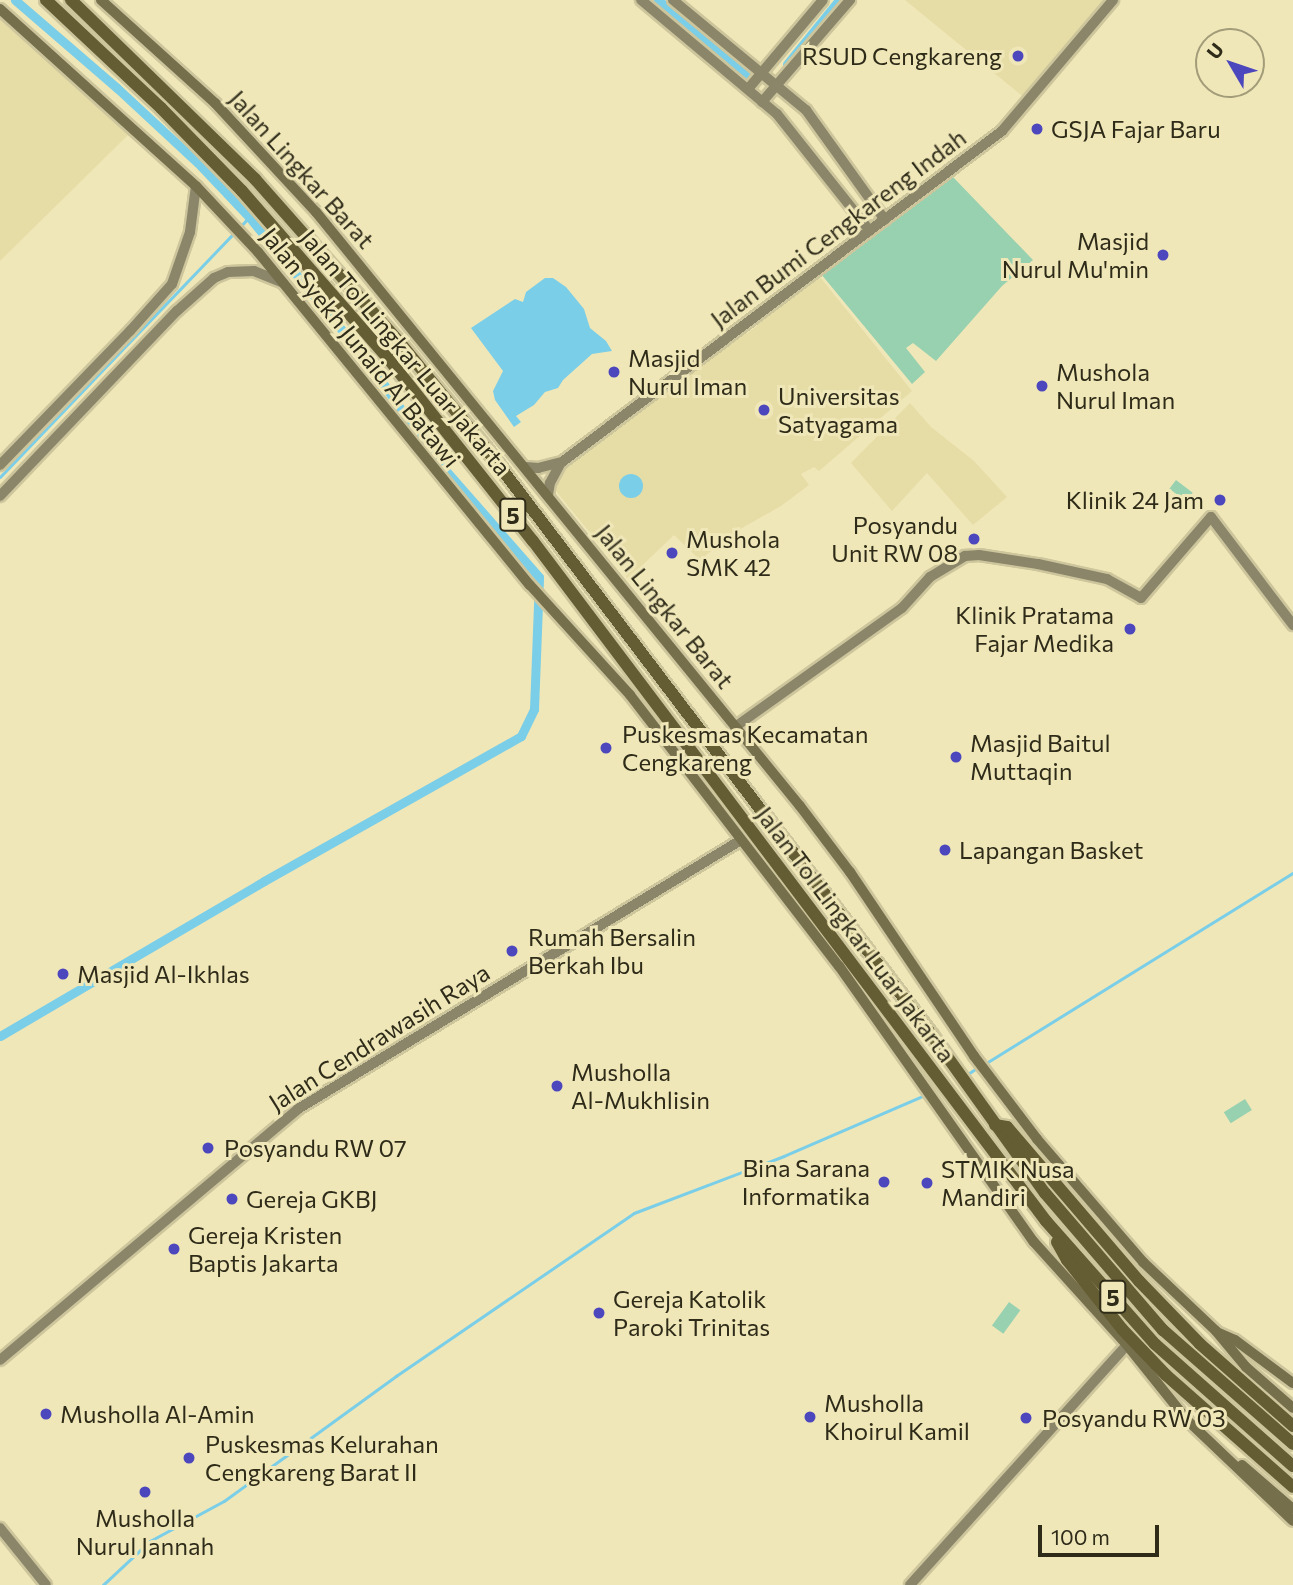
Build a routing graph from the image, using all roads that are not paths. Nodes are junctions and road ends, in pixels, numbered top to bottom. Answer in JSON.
{"nodes":[{"id":1,"x":46,"y":0,"type":"edge"},
{"id":2,"x":71,"y":0,"type":"edge"},
{"id":3,"x":101,"y":0,"type":"edge"},
{"id":4,"x":641,"y":0,"type":"edge"},
{"id":5,"x":673,"y":0,"type":"edge"},
{"id":6,"x":823,"y":0,"type":"edge"},
{"id":7,"x":850,"y":0,"type":"edge"},
{"id":8,"x":1113,"y":0,"type":"edge"},
{"id":9,"x":0,"y":9,"type":"edge"},
{"id":10,"x":762,"y":73,"type":"junction"},
{"id":11,"x":777,"y":85,"type":"junction"},
{"id":12,"x":748,"y":89,"type":"junction"},
{"id":13,"x":762,"y":102,"type":"junction"},
{"id":14,"x":196,"y":186,"type":"junction"},
{"id":15,"x":885,"y":220,"type":"junction"},
{"id":16,"x":870,"y":231,"type":"junction"},
{"id":17,"x":284,"y":284,"type":"junction"},
{"id":18,"x":170,"y":303,"type":"junction"},
{"id":19,"x":562,"y":462,"type":"junction"},
{"id":20,"x":0,"y":465,"type":"edge"},
{"id":21,"x":526,"y":467,"type":"junction"},
{"id":22,"x":548,"y":495,"type":"junction"},
{"id":23,"x":0,"y":496,"type":"edge"},
{"id":24,"x":1293,"y":625,"type":"edge"},
{"id":25,"x":735,"y":727,"type":"junction"},
{"id":26,"x":741,"y":839,"type":"junction"},
{"id":27,"x":995,"y":1125,"type":"junction"},
{"id":28,"x":1046,"y":1221,"type":"junction"},
{"id":29,"x":1216,"y":1331,"type":"junction"},
{"id":30,"x":1127,"y":1345,"type":"junction"},
{"id":31,"x":0,"y":1360,"type":"edge"},
{"id":32,"x":1155,"y":1381,"type":"junction"},
{"id":33,"x":1293,"y":1383,"type":"edge"},
{"id":34,"x":1293,"y":1408,"type":"edge"},
{"id":35,"x":1293,"y":1426,"type":"edge"},
{"id":36,"x":1293,"y":1444,"type":"edge"},
{"id":37,"x":1293,"y":1466,"type":"edge"},
{"id":38,"x":1293,"y":1488,"type":"edge"},
{"id":39,"x":1293,"y":1509,"type":"edge"},
{"id":40,"x":1293,"y":1521,"type":"edge"},
{"id":41,"x":0,"y":1528,"type":"edge"},
{"id":42,"x":46,"y":1585,"type":"edge"},
{"id":43,"x":910,"y":1585,"type":"edge"}],
"edges":[{"from":1,"to":28,"type":"highway","name":"Jalan Tol Lingkar Luar Jakarta","number":"5"},
{"from":2,"to":27,"type":"highway","name":"Jalan Tol Lingkar Luar Jakarta","number":"5"},
{"from":3,"to":21,"type":"main road","name":"Jalan Lingkar Barat"},
{"from":4,"to":12,"type":"street"},
{"from":5,"to":10,"type":"street"},
{"from":6,"to":10,"type":"street"},
{"from":7,"to":11,"type":"street"},
{"from":8,"to":15,"type":"street","name":"Jalan Bumi Cengkareng Indah"},
{"from":9,"to":14,"type":"main road","name":"Jalan Syekh Junaid Al Batawi"},
{"from":10,"to":11,"type":"street"},
{"from":10,"to":12,"type":"street"},
{"from":11,"to":13,"type":"street"},
{"from":11,"to":15,"type":"street"},
{"from":12,"to":13,"type":"street"},
{"from":13,"to":16,"type":"street"},
{"from":14,"to":17,"type":"main road","name":"Jalan Syekh Junaid Al Batawi"},
{"from":14,"to":18,"type":"street"},
{"from":15,"to":16,"type":"street","name":"Jalan Bumi Cengkareng Indah"},
{"from":16,"to":19,"type":"street","name":"Jalan Bumi Cengkareng Indah"},
{"from":17,"to":18,"type":"street"},
{"from":17,"to":26,"type":"main road","name":"Jalan Syekh Junaid Al Batawi"},
{"from":18,"to":20,"type":"street"},
{"from":18,"to":23,"type":"street"},
{"from":19,"to":21,"type":"street","name":"Jalan Bumi Cengkareng Indah"},
{"from":19,"to":22,"type":"street","name":"Jalan Bumi Cengkareng Indah"},
{"from":21,"to":22,"type":"main road","name":"Jalan Lingkar Barat"},
{"from":22,"to":25,"type":"main road","name":"Jalan Lingkar Barat"},
{"from":24,"to":25,"type":"street"},
{"from":25,"to":29,"type":"main road","name":"Jalan Lingkar Barat"},
{"from":26,"to":30,"type":"main road","name":"Jalan Syekh Junaid Al Batawi"},
{"from":26,"to":31,"type":"street","name":"Jalan Cendrawasih Raya"},
{"from":27,"to":35,"type":"highway"},
{"from":27,"to":36,"type":"highway","name":"Jalan Tol Lingkar Luar Jakarta","number":"5"},
{"from":28,"to":37,"type":"highway","name":"Jalan Tol Lingkar Luar Jakarta","number":"5"},
{"from":28,"to":38,"type":"highway"},
{"from":29,"to":33,"type":"main road","name":"Jalan Lingkar Barat"},
{"from":29,"to":34,"type":"main road","name":"Jalan Lingkar Barat"},
{"from":30,"to":32,"type":"main road","name":"Jalan Syekh Junaid Al Batawi"},
{"from":30,"to":43,"type":"street"},
{"from":32,"to":39,"type":"main road"},
{"from":32,"to":40,"type":"main road","name":"Jalan Syekh Junaid Al Batawi"},
{"from":41,"to":42,"type":"street"}]}
